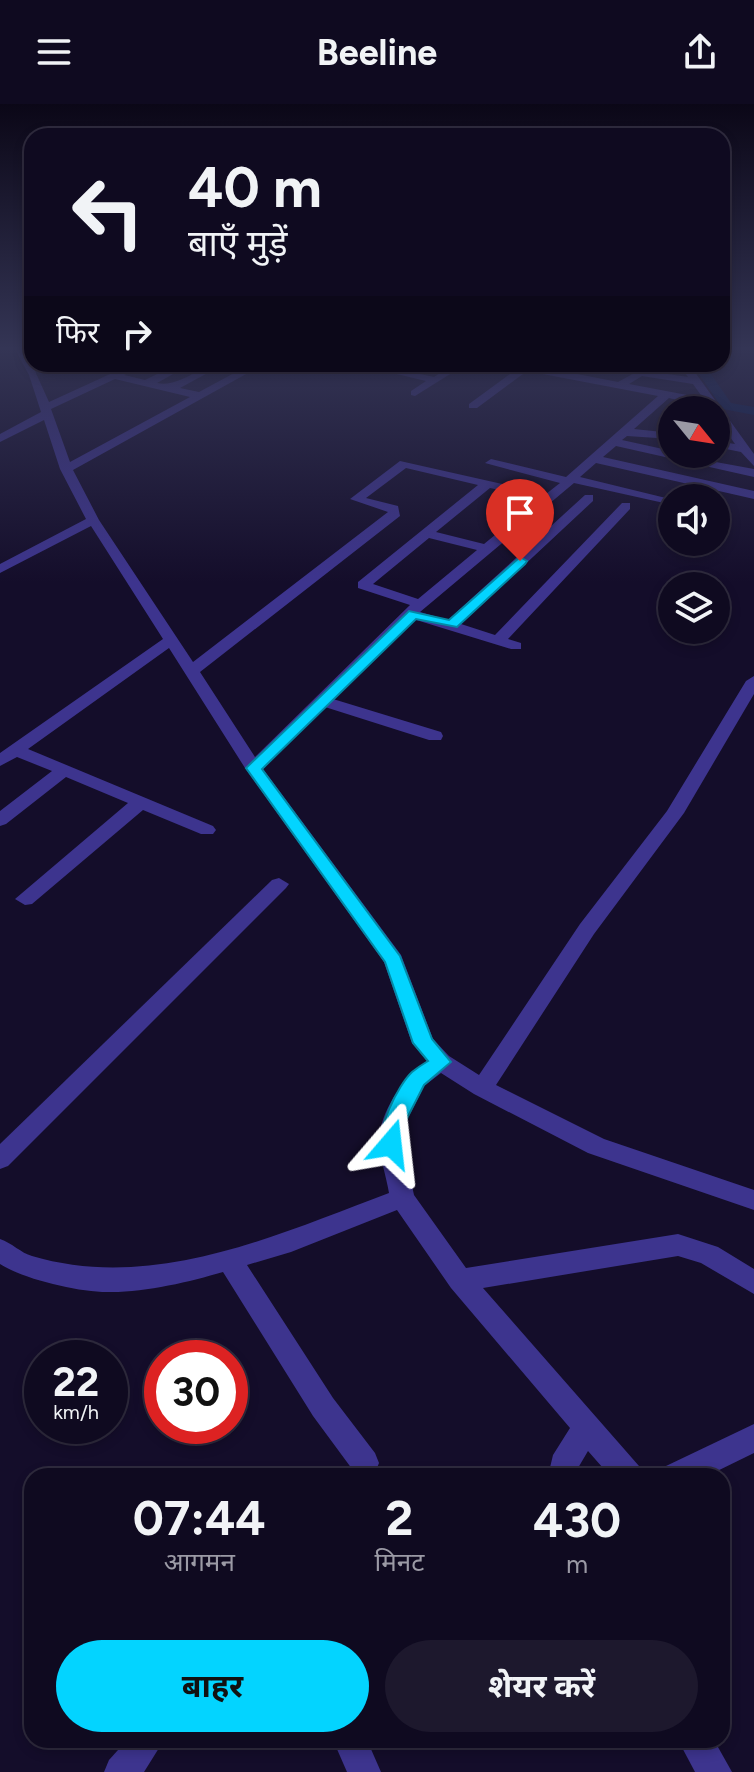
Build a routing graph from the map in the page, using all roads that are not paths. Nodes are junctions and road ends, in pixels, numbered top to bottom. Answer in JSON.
{"nodes":[{"id":1,"x":20,"y":427,"type":"edge"},
{"id":2,"x":51,"y":427,"type":"edge"},
{"id":3,"x":143,"y":427,"type":"edge"},
{"id":4,"x":631,"y":427,"type":"edge"},
{"id":5,"x":730,"y":429,"type":"edge"},
{"id":6,"x":625,"y":432,"type":"junction"},
{"id":7,"x":658,"y":435,"type":"edge"},
{"id":8,"x":0,"y":439,"type":"edge"},
{"id":9,"x":614,"y":442,"type":"junction"},
{"id":10,"x":730,"y":446,"type":"edge"},
{"id":11,"x":745,"y":449,"type":"junction"},
{"id":12,"x":594,"y":459,"type":"junction"},
{"id":13,"x":754,"y":462,"type":"edge"},
{"id":14,"x":491,"y":463,"type":"dead end"},
{"id":15,"x":66,"y":469,"type":"junction"},
{"id":16,"x":754,"y":473,"type":"edge"},
{"id":17,"x":571,"y":480,"type":"junction"},
{"id":18,"x":488,"y":483,"type":"junction"},
{"id":19,"x":754,"y":495,"type":"edge"},
{"id":20,"x":549,"y":498,"type":"junction"},
{"id":21,"x":589,"y":498,"type":"dead end"},
{"id":22,"x":658,"y":498,"type":"edge"},
{"id":23,"x":626,"y":506,"type":"dead end"},
{"id":24,"x":93,"y":520,"type":"junction"},
{"id":25,"x":373,"y":529,"type":"junction"},
{"id":26,"x":387,"y":533,"type":"dead end"},
{"id":27,"x":414,"y":537,"type":"junction"},
{"id":28,"x":487,"y":549,"type":"junction"},
{"id":29,"x":0,"y":569,"type":"edge"},
{"id":30,"x":416,"y":609,"type":"junction"},
{"id":31,"x":452,"y":624,"type":"junction"},
{"id":32,"x":171,"y":640,"type":"junction"},
{"id":33,"x":498,"y":640,"type":"junction"},
{"id":34,"x":516,"y":646,"type":"dead end"},
{"id":35,"x":193,"y":670,"type":"junction"},
{"id":36,"x":754,"y":681,"type":"edge"},
{"id":37,"x":322,"y":701,"type":"junction"},
{"id":38,"x":435,"y":736,"type":"dead end"},
{"id":39,"x":16,"y":750,"type":"junction"},
{"id":40,"x":0,"y":761,"type":"edge"},
{"id":41,"x":254,"y":768,"type":"junction"},
{"id":42,"x":65,"y":770,"type":"junction"},
{"id":43,"x":141,"y":802,"type":"junction"},
{"id":44,"x":0,"y":820,"type":"edge"},
{"id":45,"x":207,"y":830,"type":"dead end"},
{"id":46,"x":279,"y":884,"type":"dead end"},
{"id":47,"x":25,"y":899,"type":"dead end"},
{"id":48,"x":441,"y":1062,"type":"junction"},
{"id":49,"x":482,"y":1088,"type":"junction"},
{"id":50,"x":0,"y":1159,"type":"edge"},
{"id":51,"x":402,"y":1198,"type":"junction"},
{"id":52,"x":754,"y":1200,"type":"edge"},
{"id":53,"x":0,"y":1250,"type":"edge"},
{"id":54,"x":229,"y":1259,"type":"junction"},
{"id":55,"x":460,"y":1280,"type":"junction"},
{"id":56,"x":754,"y":1283,"type":"edge"},
{"id":57,"x":587,"y":1427,"type":"junction"},
{"id":58,"x":754,"y":1438,"type":"edge"},
{"id":59,"x":365,"y":1463,"type":"dead end"},
{"id":60,"x":563,"y":1468,"type":"edge"},
{"id":61,"x":622,"y":1468,"type":"edge"},
{"id":62,"x":692,"y":1468,"type":"edge"},
{"id":63,"x":354,"y":1748,"type":"edge"},
{"id":64,"x":700,"y":1748,"type":"edge"},
{"id":65,"x":364,"y":1772,"type":"edge"},
{"id":66,"x":715,"y":1772,"type":"edge"}],
"edges":[{"from":1,"to":8,"type":"street"},
{"from":2,"to":15,"type":"street"},
{"from":3,"to":15,"type":"street"},
{"from":4,"to":6,"type":"street"},
{"from":5,"to":11,"type":"street"},
{"from":6,"to":7,"type":"street"},
{"from":6,"to":9,"type":"street"},
{"from":9,"to":12,"type":"street"},
{"from":9,"to":16,"type":"street"},
{"from":10,"to":11,"type":"street"},
{"from":11,"to":13,"type":"street"},
{"from":12,"to":17,"type":"street"},
{"from":12,"to":19,"type":"street"},
{"from":14,"to":17,"type":"street"},
{"from":15,"to":24,"type":"street"},
{"from":17,"to":20,"type":"street"},
{"from":17,"to":22,"type":"street"},
{"from":18,"to":20,"type":"street"},
{"from":18,"to":25,"type":"street"},
{"from":18,"to":27,"type":"street"},
{"from":20,"to":28,"type":"street"},
{"from":21,"to":31,"type":"street"},
{"from":23,"to":33,"type":"street"},
{"from":24,"to":29,"type":"street"},
{"from":24,"to":32,"type":"street"},
{"from":25,"to":26,"type":"street"},
{"from":25,"to":35,"type":"street"},
{"from":27,"to":28,"type":"street"},
{"from":27,"to":30,"type":"street"},
{"from":28,"to":30,"type":"street"},
{"from":30,"to":31,"type":"street"},
{"from":30,"to":37,"type":"street"},
{"from":31,"to":33,"type":"street"},
{"from":32,"to":35,"type":"street"},
{"from":32,"to":39,"type":"street"},
{"from":33,"to":34,"type":"street"},
{"from":35,"to":41,"type":"street"},
{"from":36,"to":49,"type":"street"},
{"from":37,"to":38,"type":"street"},
{"from":37,"to":41,"type":"street"},
{"from":39,"to":40,"type":"street"},
{"from":39,"to":42,"type":"street"},
{"from":41,"to":48,"type":"street"},
{"from":42,"to":43,"type":"street"},
{"from":42,"to":44,"type":"street"},
{"from":43,"to":45,"type":"street"},
{"from":43,"to":47,"type":"street"},
{"from":46,"to":50,"type":"street"},
{"from":48,"to":49,"type":"street"},
{"from":48,"to":51,"type":"street"},
{"from":49,"to":52,"type":"street"},
{"from":51,"to":54,"type":"street"},
{"from":51,"to":55,"type":"street"},
{"from":53,"to":54,"type":"street"},
{"from":54,"to":59,"type":"street"},
{"from":55,"to":56,"type":"street"},
{"from":55,"to":57,"type":"street"},
{"from":57,"to":60,"type":"street"},
{"from":57,"to":61,"type":"street"},
{"from":58,"to":62,"type":"street"},
{"from":63,"to":65,"type":"street"},
{"from":64,"to":66,"type":"street"}]}
